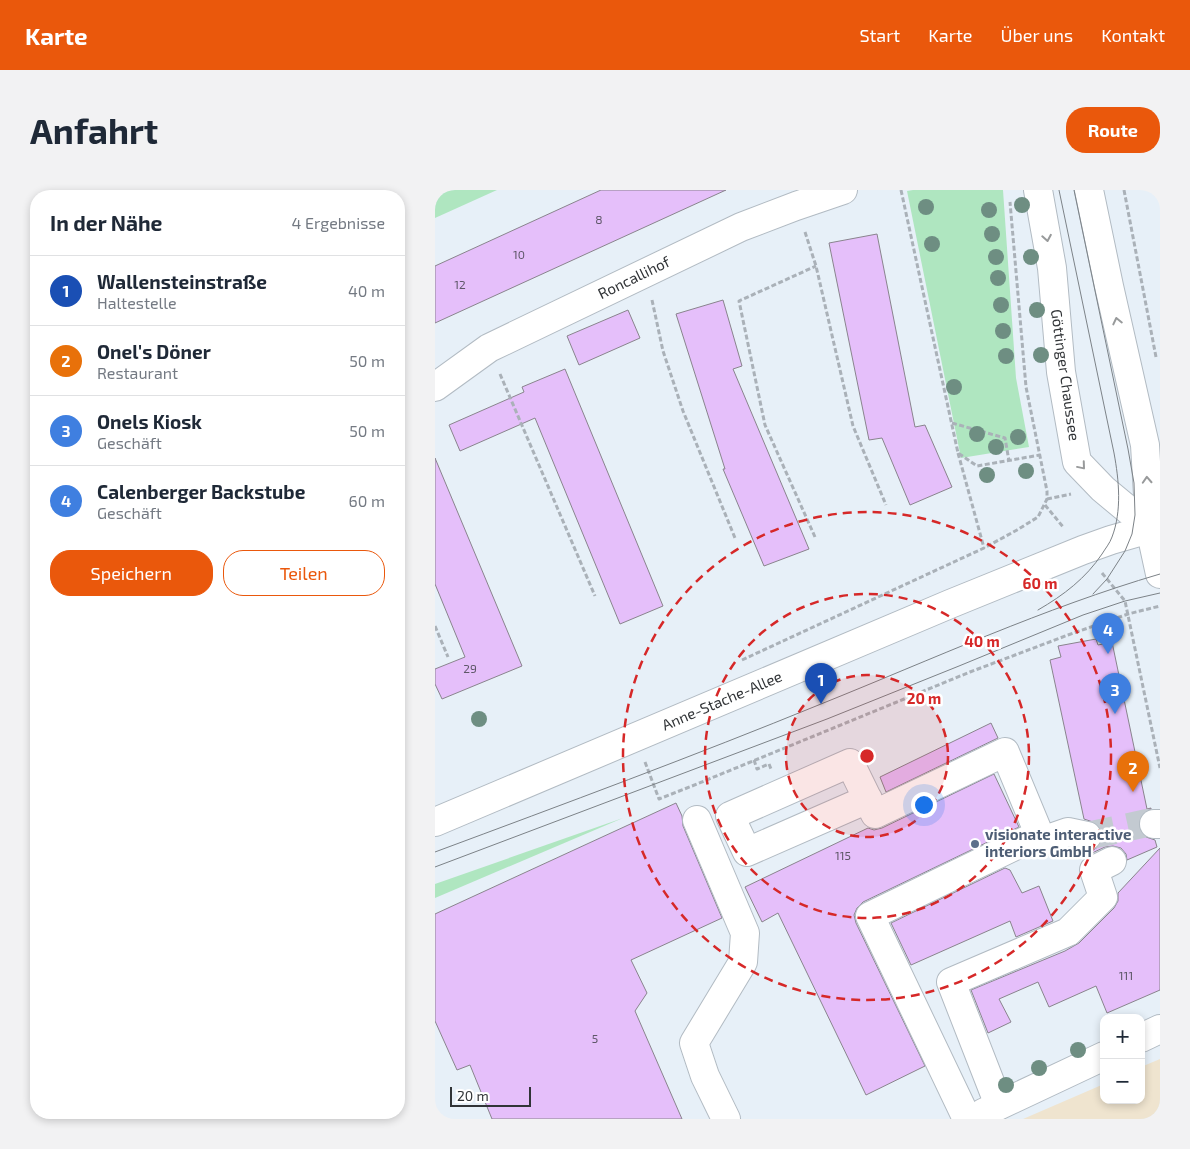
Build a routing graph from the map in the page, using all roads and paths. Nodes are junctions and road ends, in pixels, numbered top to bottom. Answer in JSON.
{"nodes":[{"id":1,"x":843,"y":190,"type":"edge"},
{"id":2,"x":901,"y":190,"type":"edge"},
{"id":3,"x":1038,"y":190,"type":"edge"},
{"id":4,"x":1089,"y":190,"type":"edge"},
{"id":5,"x":1123,"y":190,"type":"edge"},
{"id":6,"x":1010,"y":200,"type":"dead end"},
{"id":7,"x":796,"y":206,"type":"junction"},
{"id":8,"x":816,"y":266,"type":"junction"},
{"id":9,"x":646,"y":272,"type":"junction"},
{"id":10,"x":489,"y":348,"type":"junction"},
{"id":11,"x":1156,"y":360,"type":"dead end"},
{"id":12,"x":435,"y":388,"type":"edge"},
{"id":13,"x":951,"y":423,"type":"junction"},
{"id":14,"x":958,"y":453,"type":"junction"},
{"id":15,"x":1040,"y":455,"type":"junction"},
{"id":16,"x":1009,"y":461,"type":"junction"},
{"id":17,"x":886,"y":504,"type":"dead end"},
{"id":18,"x":1155,"y":527,"type":"edge"},
{"id":19,"x":815,"y":537,"type":"dead end"},
{"id":20,"x":735,"y":538,"type":"dead end"},
{"id":21,"x":1160,"y":574,"type":"edge"},
{"id":22,"x":595,"y":596,"type":"dead end"},
{"id":23,"x":1160,"y":606,"type":"edge"},
{"id":24,"x":1128,"y":614,"type":"junction"},
{"id":25,"x":435,"y":626,"type":"edge"},
{"id":26,"x":448,"y":657,"type":"dead end"},
{"id":27,"x":642,"y":755,"type":"dead end"},
{"id":28,"x":754,"y":760,"type":"junction"},
{"id":29,"x":769,"y":764,"type":"dead end"},
{"id":30,"x":1160,"y":768,"type":"edge"},
{"id":31,"x":868,"y":799,"type":"dead end"},
{"id":32,"x":697,"y":820,"type":"dead end"},
{"id":33,"x":435,"y":822,"type":"edge"},
{"id":34,"x":1087,"y":836,"type":"tunnel mouth"},
{"id":35,"x":1042,"y":840,"type":"junction"},
{"id":36,"x":1112,"y":861,"type":"dead end"},
{"id":37,"x":1160,"y":1029,"type":"edge"},
{"id":38,"x":1145,"y":1036,"type":"edge"},
{"id":39,"x":1100,"y":1058,"type":"edge"},
{"id":40,"x":999,"y":1105,"type":"junction"},
{"id":41,"x":726,"y":1119,"type":"edge"},
{"id":42,"x":968,"y":1119,"type":"edge"}],
"edges":[{"from":1,"to":7,"type":"street","name":"Roncallihof"},
{"from":2,"to":13,"type":"path"},
{"from":3,"to":18,"type":"street","name":"Göttinger Chaussee","one_way":true},
{"from":18,"to":4,"type":"street","one_way":true},
{"from":5,"to":11,"type":"path"},
{"from":6,"to":15,"type":"path"},
{"from":7,"to":8,"type":"path"},
{"from":7,"to":9,"type":"street","name":"Roncallihof"},
{"from":8,"to":17,"type":"path"},
{"from":8,"to":19,"type":"path"},
{"from":9,"to":10,"type":"street","name":"Roncallihof"},
{"from":9,"to":20,"type":"path"},
{"from":10,"to":12,"type":"street","name":"Roncallihof"},
{"from":10,"to":22,"type":"path"},
{"from":13,"to":14,"type":"path"},
{"from":13,"to":16,"type":"path"},
{"from":14,"to":15,"type":"path"},
{"from":14,"to":16,"type":"path"},
{"from":15,"to":16,"type":"path"},
{"from":18,"to":21,"type":"street"},
{"from":18,"to":33,"type":"street","name":"Anne-Stache-Allee"},
{"from":23,"to":24,"type":"path"},
{"from":24,"to":28,"type":"path"},
{"from":24,"to":30,"type":"path"},
{"from":25,"to":26,"type":"path"},
{"from":27,"to":28,"type":"path"},
{"from":28,"to":29,"type":"path"},
{"from":31,"to":35,"type":"street"},
{"from":32,"to":41,"type":"street"},
{"from":34,"to":35,"type":"street"},
{"from":35,"to":42,"type":"street"},
{"from":36,"to":40,"type":"street"},
{"from":37,"to":38,"type":"street"},
{"from":39,"to":40,"type":"street"},
{"from":40,"to":42,"type":"street"}]}
